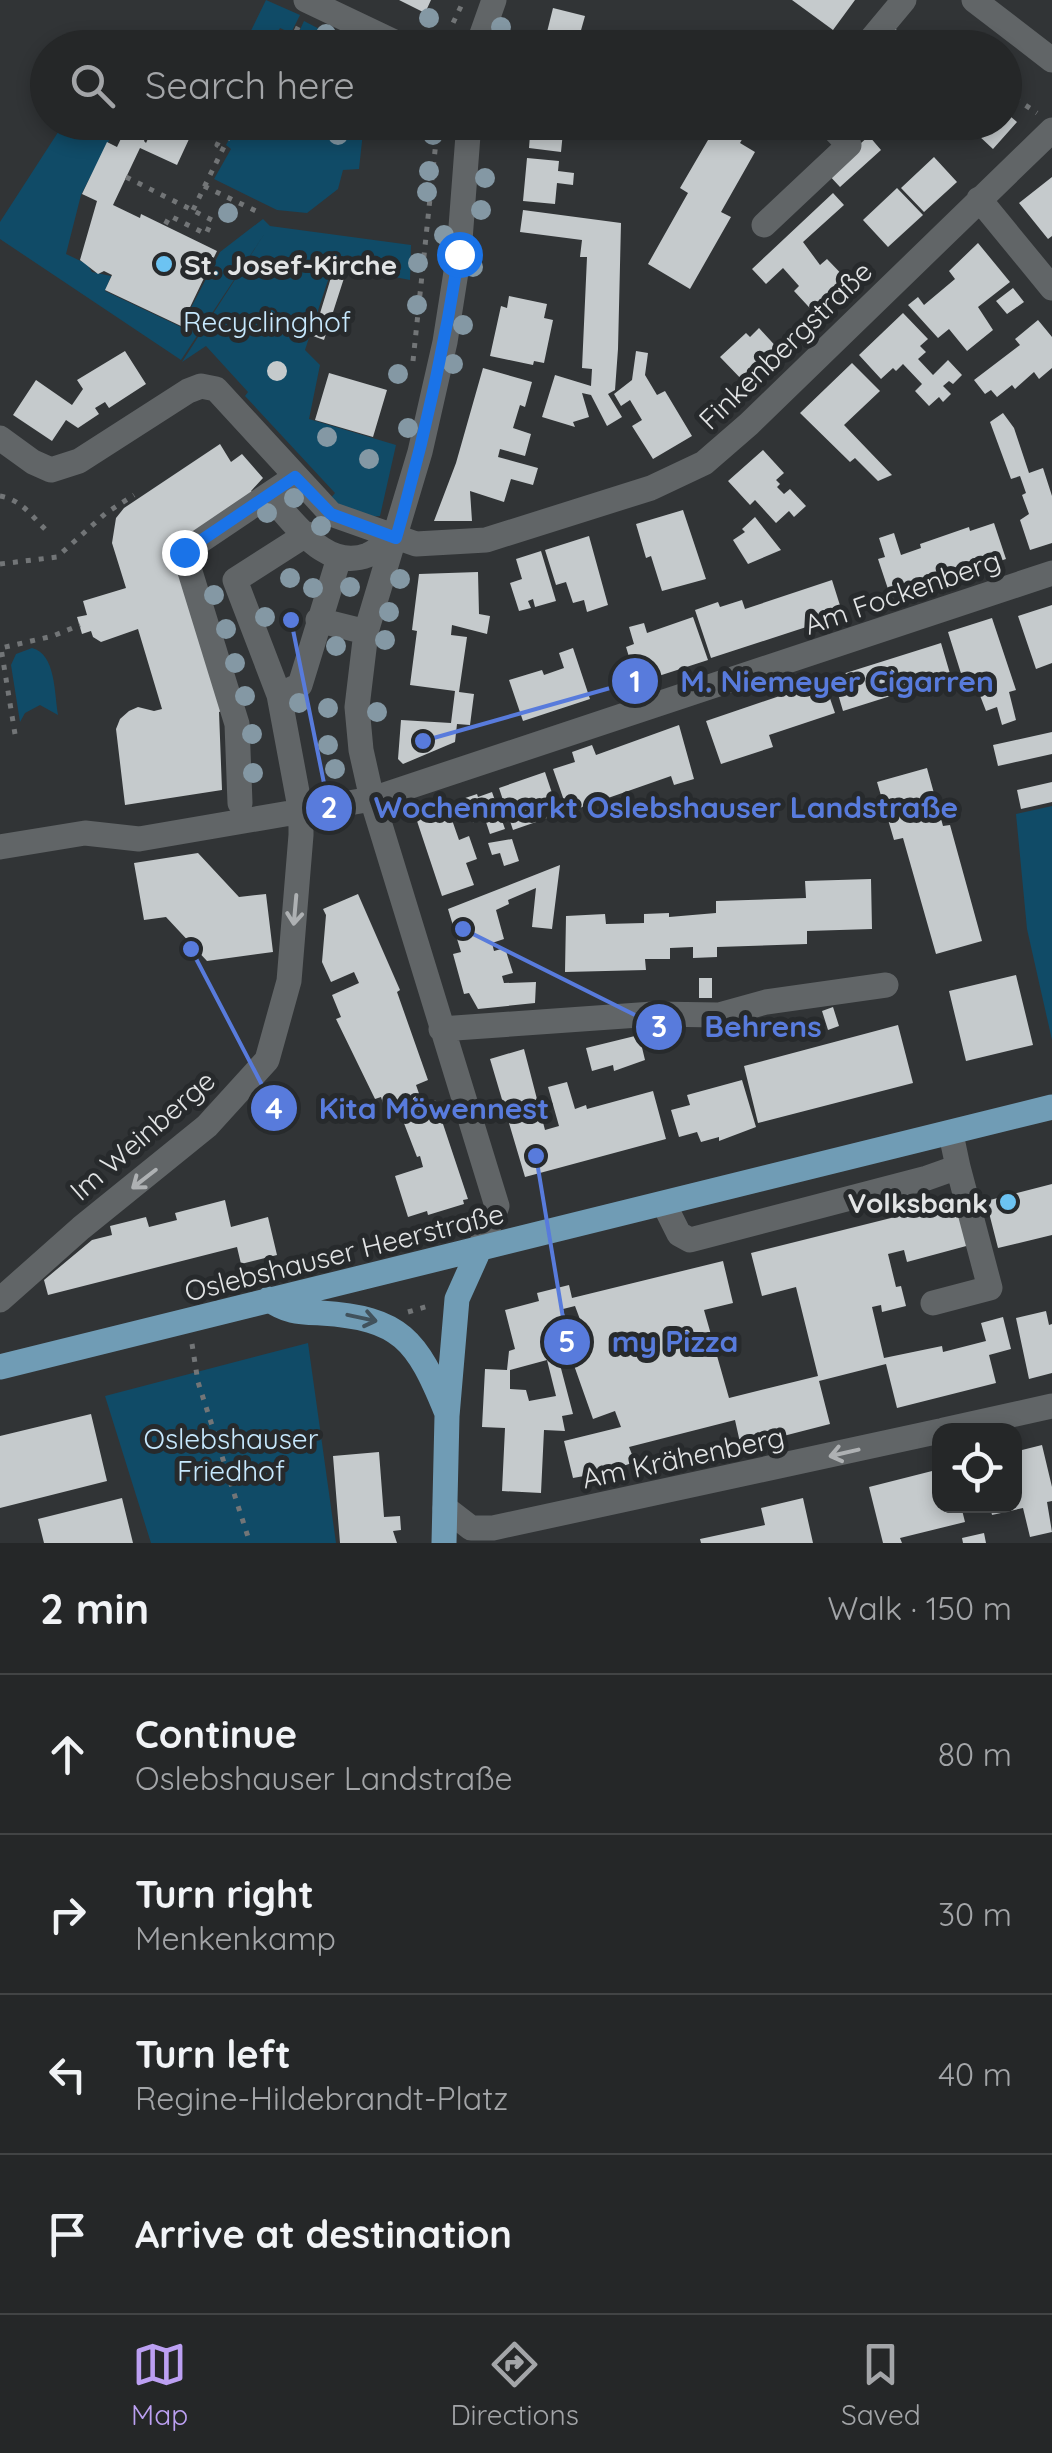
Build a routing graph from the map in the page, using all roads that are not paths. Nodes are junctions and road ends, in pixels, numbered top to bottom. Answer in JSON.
{"nodes":[{"id":1,"x":494,"y":0,"type":"edge"},
{"id":2,"x":904,"y":0,"type":"edge"},
{"id":3,"x":974,"y":0,"type":"edge"},
{"id":4,"x":308,"y":1,"type":"edge"},
{"id":5,"x":369,"y":30,"type":"edge"},
{"id":6,"x":483,"y":30,"type":"edge"},
{"id":7,"x":879,"y":30,"type":"edge"},
{"id":8,"x":1013,"y":30,"type":"edge"},
{"id":9,"x":1022,"y":37,"type":"edge"},
{"id":10,"x":1052,"y":60,"type":"edge"},
{"id":11,"x":1047,"y":123,"type":"edge"},
{"id":12,"x":468,"y":140,"type":"edge"},
{"id":13,"x":845,"y":140,"type":"edge"},
{"id":14,"x":979,"y":199,"type":"junction"},
{"id":15,"x":764,"y":225,"type":"dead end"},
{"id":16,"x":1052,"y":288,"type":"edge"},
{"id":17,"x":0,"y":438,"type":"edge"},
{"id":18,"x":295,"y":477,"type":"junction"},
{"id":19,"x":269,"y":496,"type":"junction"},
{"id":20,"x":306,"y":534,"type":"junction"},
{"id":21,"x":396,"y":538,"type":"junction"},
{"id":22,"x":339,"y":558,"type":"junction"},
{"id":23,"x":1052,"y":573,"type":"edge"},
{"id":24,"x":318,"y":620,"type":"junction"},
{"id":25,"x":366,"y":632,"type":"junction"},
{"id":26,"x":281,"y":704,"type":"junction"},
{"id":27,"x":372,"y":799,"type":"junction"},
{"id":28,"x":240,"y":803,"type":"dead end"},
{"id":29,"x":301,"y":813,"type":"junction"},
{"id":30,"x":0,"y":847,"type":"edge"},
{"id":31,"x":886,"y":985,"type":"dead end"},
{"id":32,"x":441,"y":1029,"type":"junction"},
{"id":33,"x":1052,"y":1106,"type":"edge"},
{"id":34,"x":950,"y":1134,"type":"junction"},
{"id":35,"x":958,"y":1167,"type":"junction"},
{"id":36,"x":664,"y":1204,"type":"junction"},
{"id":37,"x":479,"y":1250,"type":"junction"},
{"id":38,"x":269,"y":1299,"type":"junction"},
{"id":39,"x":0,"y":1300,"type":"edge"},
{"id":40,"x":933,"y":1303,"type":"dead end"},
{"id":41,"x":0,"y":1367,"type":"edge"},
{"id":42,"x":1052,"y":1406,"type":"edge"},
{"id":43,"x":448,"y":1416,"type":"junction"},
{"id":44,"x":977,"y":1423,"type":"edge"},
{"id":45,"x":932,"y":1433,"type":"edge"},
{"id":46,"x":446,"y":1508,"type":"junction"},
{"id":47,"x":444,"y":1543,"type":"edge"}],
"edges":[{"from":1,"to":6,"type":"street"},
{"from":2,"to":7,"type":"street"},
{"from":3,"to":8,"type":"street"},
{"from":4,"to":5,"type":"street"},
{"from":9,"to":10,"type":"street"},
{"from":11,"to":14,"type":"street","name":"Finkenbergstraße"},
{"from":12,"to":21,"type":"street"},
{"from":13,"to":15,"type":"street"},
{"from":14,"to":16,"type":"street"},
{"from":14,"to":21,"type":"street","name":"Finkenbergstraße"},
{"from":17,"to":18,"type":"street"},
{"from":18,"to":19,"type":"street"},
{"from":18,"to":21,"type":"street"},
{"from":19,"to":20,"type":"street"},
{"from":19,"to":28,"type":"street"},
{"from":20,"to":22,"type":"street"},
{"from":20,"to":26,"type":"street","name":"Im Weinberge"},
{"from":21,"to":22,"type":"street"},
{"from":21,"to":25,"type":"street"},
{"from":22,"to":24,"type":"street"},
{"from":23,"to":27,"type":"street","name":"Am Fockenberg"},
{"from":24,"to":25,"type":"street"},
{"from":24,"to":26,"type":"street"},
{"from":25,"to":27,"type":"street"},
{"from":26,"to":29,"type":"street","name":"Im Weinberge"},
{"from":27,"to":29,"type":"street","name":"Am Fockenberg"},
{"from":27,"to":32,"type":"street"},
{"from":29,"to":30,"type":"street","name":"Am Fockenberg"},
{"from":29,"to":39,"type":"street","name":"Im Weinberge","one_way":true},
{"from":31,"to":32,"type":"street"},
{"from":32,"to":37,"type":"street"},
{"from":33,"to":34,"type":"main road","name":"Oslebshauser Heerstraße"},
{"from":34,"to":35,"type":"street"},
{"from":34,"to":36,"type":"main road","name":"Oslebshauser Heerstraße"},
{"from":35,"to":36,"type":"street"},
{"from":35,"to":40,"type":"street"},
{"from":36,"to":37,"type":"main road","name":"Oslebshauser Heerstraße"},
{"from":37,"to":38,"type":"main road","name":"Oslebshauser Heerstraße"},
{"from":37,"to":43,"type":"main road"},
{"from":38,"to":41,"type":"main road","name":"Oslebshauser Heerstraße"},
{"from":38,"to":43,"type":"main road","one_way":true},
{"from":42,"to":44,"type":"street","name":"Am Krähenberg"},
{"from":43,"to":46,"type":"main road"},
{"from":45,"to":46,"type":"street","name":"Am Krähenberg","one_way":true},
{"from":46,"to":47,"type":"main road"}]}
